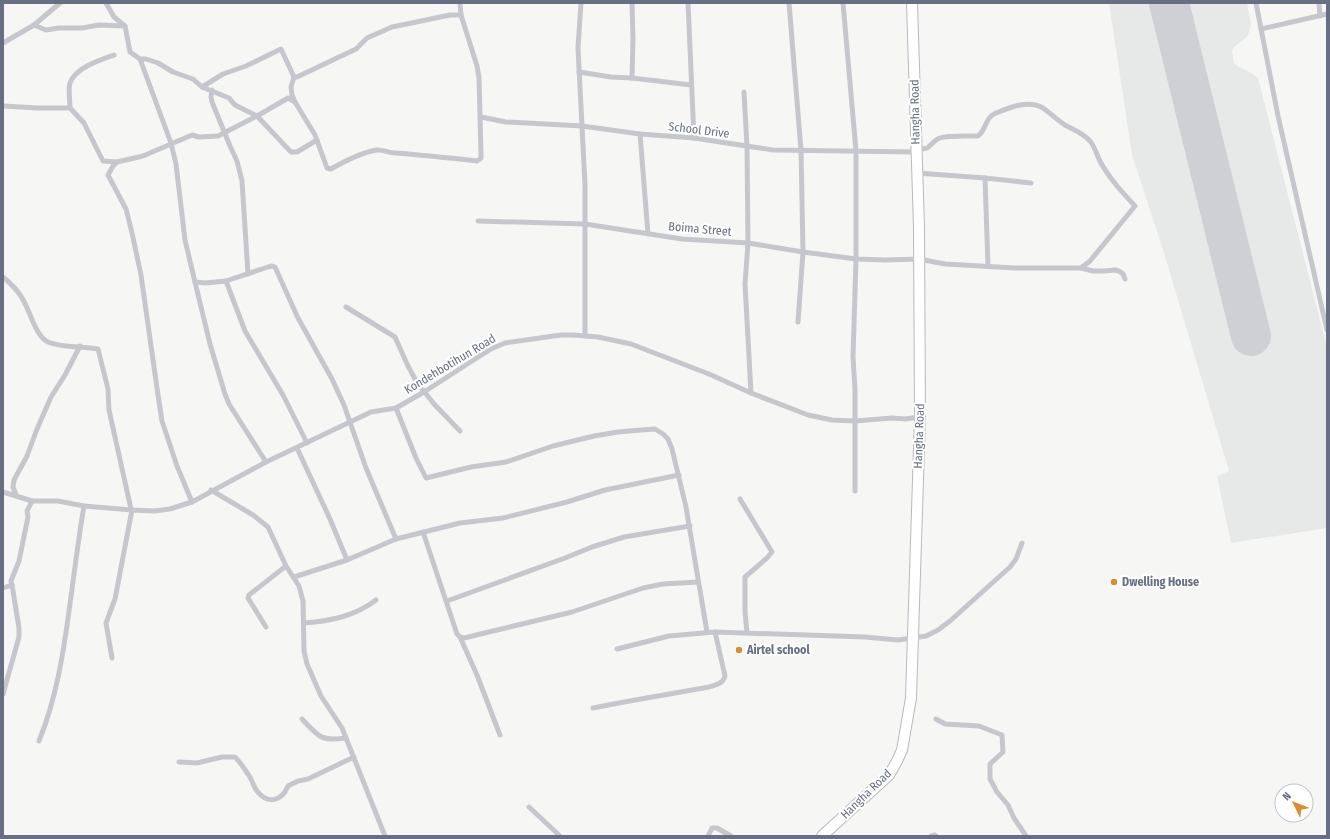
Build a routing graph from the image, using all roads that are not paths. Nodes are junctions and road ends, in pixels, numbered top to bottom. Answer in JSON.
{"nodes":[{"id":1,"x":60,"y":3,"type":"edge"},
{"id":2,"x":106,"y":3,"type":"edge"},
{"id":3,"x":460,"y":3,"type":"edge"},
{"id":4,"x":581,"y":3,"type":"edge"},
{"id":5,"x":632,"y":3,"type":"edge"},
{"id":6,"x":688,"y":3,"type":"edge"},
{"id":7,"x":789,"y":3,"type":"edge"},
{"id":8,"x":842,"y":3,"type":"edge"},
{"id":9,"x":912,"y":3,"type":"edge"},
{"id":10,"x":1256,"y":3,"type":"edge"},
{"id":11,"x":1319,"y":3,"type":"edge"},
{"id":12,"x":1327,"y":14,"type":"edge"},
{"id":13,"x":461,"y":15,"type":"junction"},
{"id":14,"x":1320,"y":16,"type":"junction"},
{"id":15,"x":34,"y":25,"type":"junction"},
{"id":16,"x":125,"y":26,"type":"junction"},
{"id":17,"x":1261,"y":30,"type":"junction"},
{"id":18,"x":3,"y":42,"type":"edge"},
{"id":19,"x":114,"y":55,"type":"dead end"},
{"id":20,"x":140,"y":59,"type":"junction"},
{"id":21,"x":579,"y":72,"type":"junction"},
{"id":22,"x":294,"y":77,"type":"junction"},
{"id":23,"x":632,"y":78,"type":"junction"},
{"id":24,"x":691,"y":85,"type":"junction"},
{"id":25,"x":202,"y":87,"type":"junction"},
{"id":26,"x":212,"y":90,"type":"junction"},
{"id":27,"x":744,"y":92,"type":"dead end"},
{"id":28,"x":295,"y":102,"type":"junction"},
{"id":29,"x":3,"y":106,"type":"edge"},
{"id":30,"x":70,"y":108,"type":"junction"},
{"id":31,"x":257,"y":116,"type":"junction"},
{"id":32,"x":481,"y":117,"type":"junction"},
{"id":33,"x":582,"y":126,"type":"junction"},
{"id":34,"x":224,"y":132,"type":"junction"},
{"id":35,"x":640,"y":134,"type":"junction"},
{"id":36,"x":694,"y":138,"type":"junction"},
{"id":37,"x":317,"y":140,"type":"junction"},
{"id":38,"x":171,"y":143,"type":"junction"},
{"id":39,"x":747,"y":147,"type":"junction"},
{"id":40,"x":916,"y":149,"type":"junction"},
{"id":41,"x":801,"y":150,"type":"junction"},
{"id":42,"x":856,"y":151,"type":"junction"},
{"id":43,"x":117,"y":162,"type":"junction"},
{"id":44,"x":918,"y":173,"type":"junction"},
{"id":45,"x":986,"y":178,"type":"junction"},
{"id":46,"x":1032,"y":183,"type":"dead end"},
{"id":47,"x":478,"y":222,"type":"dead end"},
{"id":48,"x":585,"y":224,"type":"junction"},
{"id":49,"x":648,"y":234,"type":"junction"},
{"id":50,"x":748,"y":244,"type":"junction"},
{"id":51,"x":803,"y":252,"type":"junction"},
{"id":52,"x":856,"y":259,"type":"junction"},
{"id":53,"x":919,"y":259,"type":"junction"},
{"id":54,"x":988,"y":266,"type":"junction"},
{"id":55,"x":1081,"y":268,"type":"junction"},
{"id":56,"x":248,"y":274,"type":"junction"},
{"id":57,"x":3,"y":277,"type":"edge"},
{"id":58,"x":1125,"y":279,"type":"dead end"},
{"id":59,"x":226,"y":281,"type":"junction"},
{"id":60,"x":195,"y":282,"type":"junction"},
{"id":61,"x":346,"y":307,"type":"dead end"},
{"id":62,"x":798,"y":322,"type":"dead end"},
{"id":63,"x":1327,"y":330,"type":"edge"},
{"id":64,"x":585,"y":336,"type":"junction"},
{"id":65,"x":80,"y":346,"type":"junction"},
{"id":66,"x":424,"y":392,"type":"junction"},
{"id":67,"x":751,"y":393,"type":"junction"},
{"id":68,"x":396,"y":408,"type":"junction"},
{"id":69,"x":920,"y":417,"type":"junction"},
{"id":70,"x":855,"y":421,"type":"junction"},
{"id":71,"x":350,"y":422,"type":"junction"},
{"id":72,"x":460,"y":431,"type":"dead end"},
{"id":73,"x":307,"y":443,"type":"junction"},
{"id":74,"x":297,"y":448,"type":"junction"},
{"id":75,"x":266,"y":462,"type":"junction"},
{"id":76,"x":679,"y":475,"type":"junction"},
{"id":77,"x":211,"y":490,"type":"junction"},
{"id":78,"x":855,"y":491,"type":"dead end"},
{"id":79,"x":3,"y":492,"type":"edge"},
{"id":80,"x":16,"y":495,"type":"junction"},
{"id":81,"x":740,"y":499,"type":"dead end"},
{"id":82,"x":32,"y":501,"type":"junction"},
{"id":83,"x":192,"y":502,"type":"junction"},
{"id":84,"x":84,"y":506,"type":"junction"},
{"id":85,"x":131,"y":510,"type":"junction"},
{"id":86,"x":690,"y":526,"type":"junction"},
{"id":87,"x":423,"y":532,"type":"junction"},
{"id":88,"x":396,"y":539,"type":"junction"},
{"id":89,"x":1022,"y":543,"type":"dead end"},
{"id":90,"x":347,"y":560,"type":"junction"},
{"id":91,"x":286,"y":566,"type":"junction"},
{"id":92,"x":294,"y":577,"type":"junction"},
{"id":93,"x":698,"y":582,"type":"junction"},
{"id":94,"x":12,"y":585,"type":"junction"},
{"id":95,"x":3,"y":588,"type":"edge"},
{"id":96,"x":376,"y":600,"type":"dead end"},
{"id":97,"x":447,"y":601,"type":"junction"},
{"id":98,"x":304,"y":623,"type":"junction"},
{"id":99,"x":266,"y":627,"type":"dead end"},
{"id":100,"x":707,"y":632,"type":"junction"},
{"id":101,"x":715,"y":632,"type":"junction"},
{"id":102,"x":748,"y":633,"type":"junction"},
{"id":103,"x":460,"y":637,"type":"junction"},
{"id":104,"x":912,"y":638,"type":"junction"},
{"id":105,"x":617,"y":648,"type":"dead end"},
{"id":106,"x":112,"y":658,"type":"dead end"},
{"id":107,"x":3,"y":694,"type":"edge"},
{"id":108,"x":593,"y":708,"type":"dead end"},
{"id":109,"x":302,"y":719,"type":"dead end"},
{"id":110,"x":936,"y":719,"type":"dead end"},
{"id":111,"x":500,"y":734,"type":"dead end"},
{"id":112,"x":346,"y":738,"type":"junction"},
{"id":113,"x":39,"y":741,"type":"dead end"},
{"id":114,"x":354,"y":757,"type":"junction"},
{"id":115,"x":179,"y":762,"type":"dead end"},
{"id":116,"x":529,"y":807,"type":"dead end"},
{"id":117,"x":385,"y":836,"type":"edge"},
{"id":118,"x":560,"y":836,"type":"edge"},
{"id":119,"x":708,"y":836,"type":"edge"},
{"id":120,"x":731,"y":836,"type":"edge"},
{"id":121,"x":822,"y":836,"type":"edge"},
{"id":122,"x":931,"y":836,"type":"edge"},
{"id":123,"x":936,"y":836,"type":"edge"},
{"id":124,"x":1026,"y":836,"type":"edge"}],
"edges":[{"from":1,"to":15,"type":"street"},
{"from":2,"to":16,"type":"street"},
{"from":3,"to":13,"type":"street"},
{"from":4,"to":21,"type":"street"},
{"from":5,"to":23,"type":"street"},
{"from":6,"to":24,"type":"street"},
{"from":7,"to":41,"type":"street"},
{"from":8,"to":42,"type":"street"},
{"from":9,"to":40,"type":"highway","name":"Hangha Road"},
{"from":10,"to":17,"type":"street"},
{"from":11,"to":14,"type":"street"},
{"from":12,"to":14,"type":"street"},
{"from":13,"to":22,"type":"street"},
{"from":13,"to":32,"type":"street"},
{"from":14,"to":17,"type":"street"},
{"from":15,"to":16,"type":"street"},
{"from":15,"to":18,"type":"street"},
{"from":16,"to":20,"type":"street"},
{"from":17,"to":63,"type":"street"},
{"from":19,"to":30,"type":"street"},
{"from":20,"to":25,"type":"street"},
{"from":20,"to":38,"type":"street"},
{"from":21,"to":23,"type":"street"},
{"from":21,"to":33,"type":"street"},
{"from":22,"to":25,"type":"street"},
{"from":22,"to":28,"type":"street"},
{"from":23,"to":24,"type":"street"},
{"from":24,"to":36,"type":"street"},
{"from":25,"to":26,"type":"street"},
{"from":26,"to":31,"type":"street"},
{"from":26,"to":34,"type":"street"},
{"from":27,"to":39,"type":"street"},
{"from":28,"to":31,"type":"street"},
{"from":28,"to":37,"type":"street"},
{"from":29,"to":30,"type":"street"},
{"from":30,"to":43,"type":"street"},
{"from":31,"to":34,"type":"street"},
{"from":31,"to":37,"type":"street"},
{"from":32,"to":33,"type":"street","name":"School Drive"},
{"from":32,"to":37,"type":"street"},
{"from":33,"to":35,"type":"street","name":"School Drive"},
{"from":33,"to":48,"type":"street"},
{"from":34,"to":38,"type":"street"},
{"from":34,"to":56,"type":"street"},
{"from":35,"to":36,"type":"street","name":"School Drive"},
{"from":35,"to":49,"type":"street"},
{"from":36,"to":39,"type":"street","name":"School Drive"},
{"from":38,"to":43,"type":"street"},
{"from":38,"to":60,"type":"street"},
{"from":39,"to":41,"type":"street","name":"School Drive"},
{"from":39,"to":50,"type":"street"},
{"from":40,"to":42,"type":"street","name":"School Drive"},
{"from":40,"to":44,"type":"highway","name":"Hangha Road"},
{"from":40,"to":55,"type":"street","name":"School Drive"},
{"from":41,"to":42,"type":"street","name":"School Drive"},
{"from":41,"to":51,"type":"street"},
{"from":42,"to":52,"type":"street"},
{"from":43,"to":83,"type":"street"},
{"from":44,"to":45,"type":"street"},
{"from":44,"to":53,"type":"highway","name":"Hangha Road"},
{"from":45,"to":46,"type":"street"},
{"from":45,"to":54,"type":"street"},
{"from":47,"to":48,"type":"street","name":"Boima Street"},
{"from":48,"to":49,"type":"street","name":"Boima Street"},
{"from":48,"to":64,"type":"street"},
{"from":49,"to":50,"type":"street","name":"Boima Street"},
{"from":50,"to":51,"type":"street","name":"Boima Street"},
{"from":50,"to":67,"type":"street"},
{"from":51,"to":52,"type":"street","name":"Boima Street"},
{"from":51,"to":62,"type":"street"},
{"from":52,"to":53,"type":"street","name":"Boima Street"},
{"from":52,"to":70,"type":"street"},
{"from":53,"to":54,"type":"street","name":"Boima Street"},
{"from":53,"to":69,"type":"highway","name":"Hangha Road"},
{"from":54,"to":55,"type":"street","name":"Boima Street"},
{"from":55,"to":58,"type":"street","name":"Boima Street"},
{"from":56,"to":59,"type":"street"},
{"from":56,"to":71,"type":"street"},
{"from":57,"to":65,"type":"street"},
{"from":59,"to":60,"type":"street"},
{"from":59,"to":73,"type":"street"},
{"from":60,"to":75,"type":"street"},
{"from":61,"to":66,"type":"street"},
{"from":64,"to":66,"type":"street","name":"Kondehbotihun Road"},
{"from":64,"to":67,"type":"street","name":"Kondehbotihun Road"},
{"from":65,"to":80,"type":"street"},
{"from":65,"to":85,"type":"street"},
{"from":66,"to":68,"type":"street","name":"Kondehbotihun Road"},
{"from":66,"to":72,"type":"street"},
{"from":67,"to":70,"type":"street","name":"Kondehbotihun Road"},
{"from":68,"to":71,"type":"street","name":"Kondehbotihun Road"},
{"from":68,"to":76,"type":"street"},
{"from":69,"to":70,"type":"street","name":"Kondehbotihun Road"},
{"from":69,"to":104,"type":"highway","name":"Hangha Road"},
{"from":70,"to":78,"type":"street"},
{"from":71,"to":73,"type":"street","name":"Kondehbotihun Road"},
{"from":71,"to":88,"type":"street"},
{"from":73,"to":74,"type":"street","name":"Kondehbotihun Road"},
{"from":74,"to":75,"type":"street","name":"Kondehbotihun Road"},
{"from":74,"to":90,"type":"street"},
{"from":75,"to":77,"type":"street","name":"Kondehbotihun Road"},
{"from":76,"to":86,"type":"street"},
{"from":76,"to":87,"type":"street"},
{"from":77,"to":83,"type":"street","name":"Kondehbotihun Road"},
{"from":77,"to":91,"type":"street"},
{"from":79,"to":80,"type":"street"},
{"from":80,"to":82,"type":"street"},
{"from":81,"to":102,"type":"street"},
{"from":82,"to":84,"type":"street","name":"Kondehbotihun Road"},
{"from":82,"to":94,"type":"street"},
{"from":83,"to":85,"type":"street","name":"Kondehbotihun Road"},
{"from":84,"to":85,"type":"street","name":"Kondehbotihun Road"},
{"from":84,"to":113,"type":"street"},
{"from":85,"to":106,"type":"street"},
{"from":86,"to":93,"type":"street"},
{"from":86,"to":97,"type":"street"},
{"from":87,"to":88,"type":"street"},
{"from":87,"to":97,"type":"street"},
{"from":88,"to":90,"type":"street"},
{"from":89,"to":104,"type":"street"},
{"from":90,"to":92,"type":"street"},
{"from":91,"to":92,"type":"street"},
{"from":91,"to":99,"type":"street"},
{"from":92,"to":98,"type":"street"},
{"from":93,"to":100,"type":"street"},
{"from":93,"to":103,"type":"street"},
{"from":94,"to":95,"type":"street"},
{"from":94,"to":107,"type":"street"},
{"from":96,"to":98,"type":"street"},
{"from":97,"to":103,"type":"street"},
{"from":98,"to":112,"type":"street"},
{"from":100,"to":101,"type":"street"},
{"from":100,"to":105,"type":"street"},
{"from":101,"to":102,"type":"street"},
{"from":101,"to":108,"type":"street"},
{"from":102,"to":104,"type":"street"},
{"from":103,"to":111,"type":"street"},
{"from":104,"to":121,"type":"highway","name":"Hangha Road"},
{"from":109,"to":112,"type":"street"},
{"from":110,"to":124,"type":"street"},
{"from":112,"to":114,"type":"street"},
{"from":114,"to":115,"type":"street"},
{"from":114,"to":117,"type":"street"},
{"from":116,"to":118,"type":"street"},
{"from":119,"to":120,"type":"street"},
{"from":122,"to":123,"type":"street"}]}
